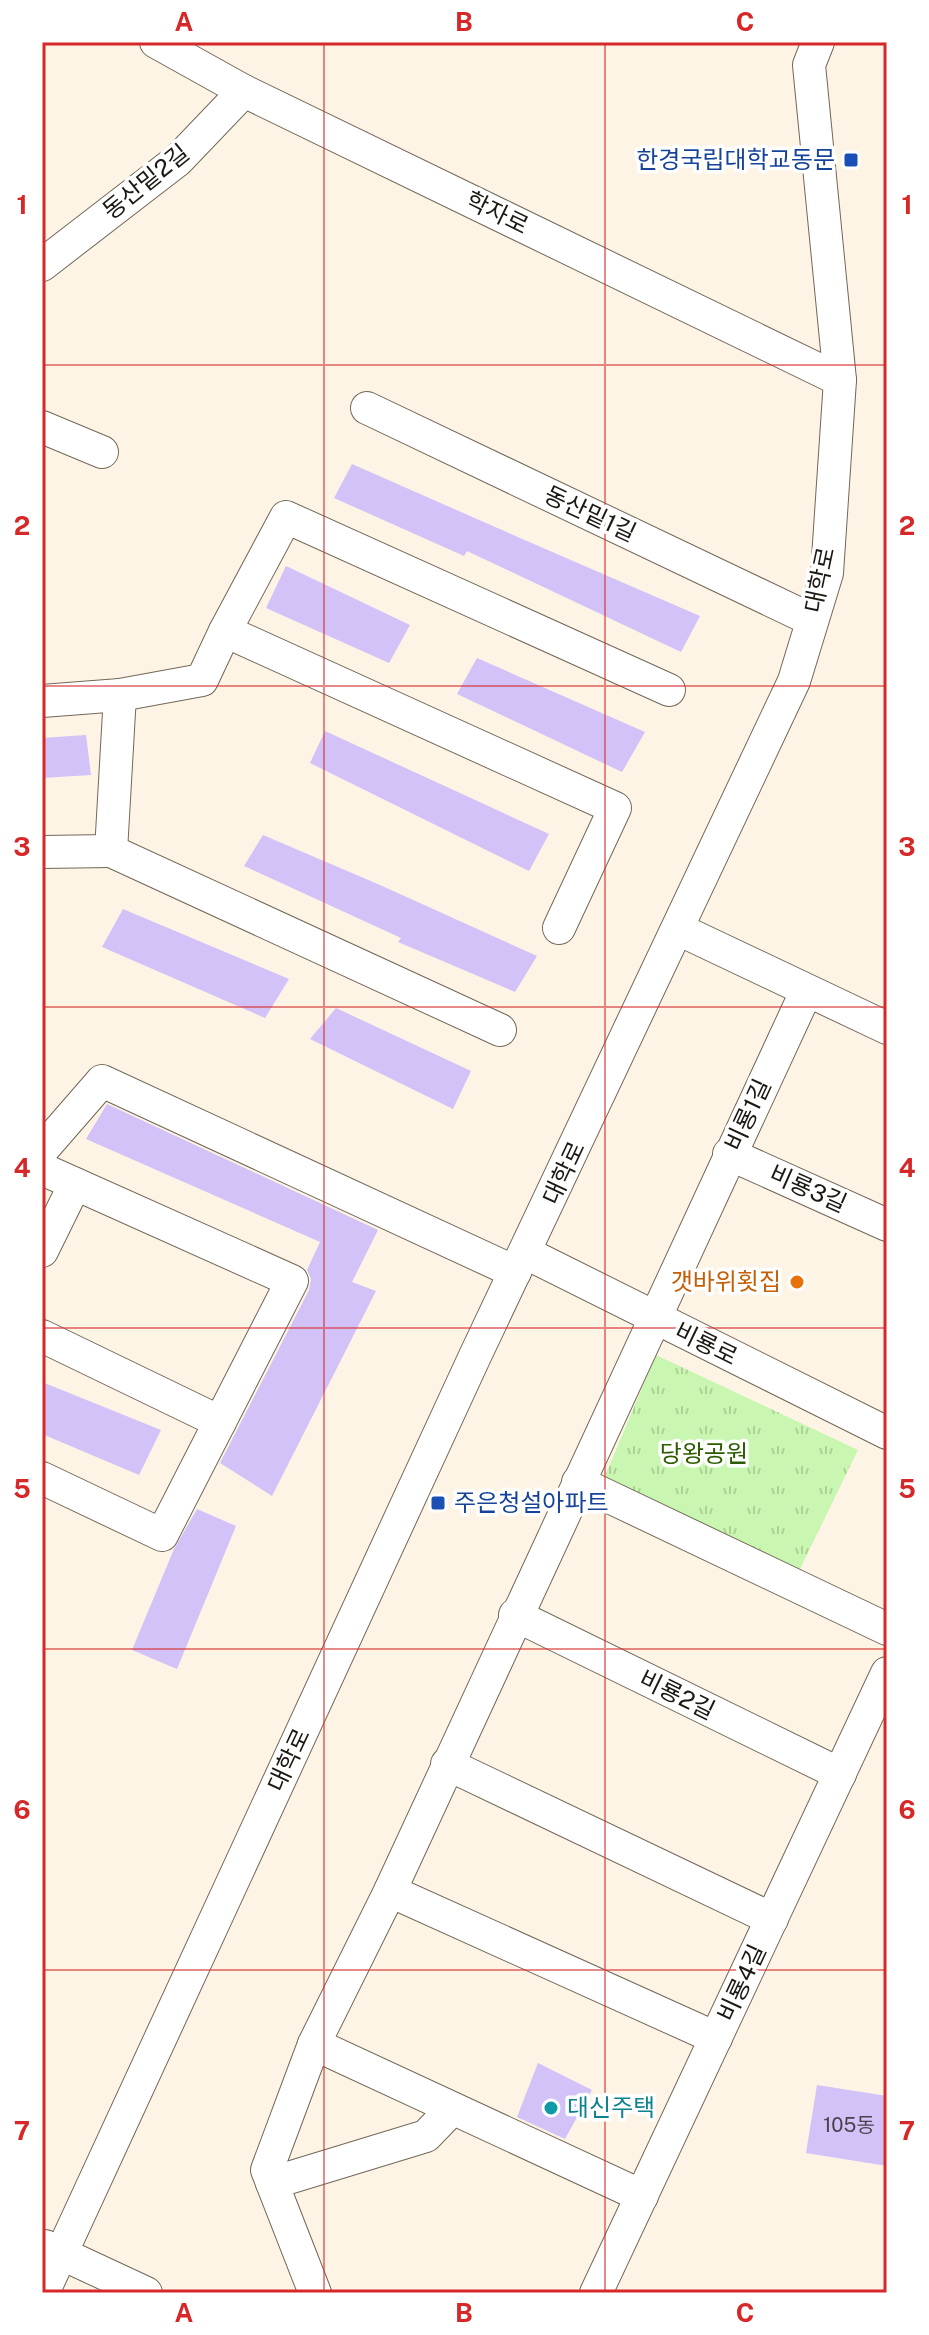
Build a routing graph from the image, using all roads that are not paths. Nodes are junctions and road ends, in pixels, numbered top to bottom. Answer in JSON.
{"nodes":[{"id":1,"x":156,"y":42,"type":"edge"},
{"id":2,"x":818,"y":42,"type":"edge"},
{"id":3,"x":244,"y":91,"type":"junction"},
{"id":4,"x":42,"y":265,"type":"edge"},
{"id":5,"x":840,"y":380,"type":"junction"},
{"id":6,"x":367,"y":408,"type":"dead end"},
{"id":7,"x":42,"y":427,"type":"edge"},
{"id":8,"x":102,"y":452,"type":"dead end"},
{"id":9,"x":812,"y":620,"type":"junction"},
{"id":10,"x":225,"y":631,"type":"junction"},
{"id":11,"x":669,"y":690,"type":"dead end"},
{"id":12,"x":120,"y":695,"type":"junction"},
{"id":13,"x":42,"y":701,"type":"edge"},
{"id":14,"x":111,"y":851,"type":"junction"},
{"id":15,"x":42,"y":852,"type":"edge"},
{"id":16,"x":559,"y":928,"type":"dead end"},
{"id":17,"x":678,"y":929,"type":"junction"},
{"id":18,"x":806,"y":992,"type":"junction"},
{"id":19,"x":887,"y":1028,"type":"edge"},
{"id":20,"x":500,"y":1030,"type":"dead end"},
{"id":21,"x":42,"y":1150,"type":"edge"},
{"id":22,"x":729,"y":1154,"type":"junction"},
{"id":23,"x":42,"y":1169,"type":"edge"},
{"id":24,"x":75,"y":1184,"type":"junction"},
{"id":25,"x":887,"y":1225,"type":"edge"},
{"id":26,"x":42,"y":1251,"type":"edge"},
{"id":27,"x":520,"y":1263,"type":"junction"},
{"id":28,"x":656,"y":1320,"type":"junction"},
{"id":29,"x":42,"y":1336,"type":"edge"},
{"id":30,"x":220,"y":1422,"type":"junction"},
{"id":31,"x":887,"y":1433,"type":"edge"},
{"id":32,"x":42,"y":1478,"type":"edge"},
{"id":33,"x":578,"y":1482,"type":"junction"},
{"id":34,"x":515,"y":1615,"type":"junction"},
{"id":35,"x":887,"y":1629,"type":"edge"},
{"id":36,"x":887,"y":1673,"type":"edge"},
{"id":37,"x":447,"y":1764,"type":"junction"},
{"id":38,"x":840,"y":1774,"type":"junction"},
{"id":39,"x":390,"y":1891,"type":"junction"},
{"id":40,"x":772,"y":1919,"type":"junction"},
{"id":41,"x":716,"y":2038,"type":"junction"},
{"id":42,"x":314,"y":2044,"type":"junction"},
{"id":43,"x":452,"y":2109,"type":"junction"},
{"id":44,"x":272,"y":2183,"type":"junction"},
{"id":45,"x":642,"y":2196,"type":"junction"},
{"id":46,"x":52,"y":2249,"type":"edge"},
{"id":47,"x":43,"y":2293,"type":"edge"},
{"id":48,"x":146,"y":2293,"type":"edge"},
{"id":49,"x":315,"y":2293,"type":"edge"},
{"id":50,"x":596,"y":2293,"type":"edge"}],
"edges":[{"from":1,"to":3,"type":"street","name":"학자로"},
{"from":2,"to":5,"type":"street","name":"대학로"},
{"from":3,"to":4,"type":"street","name":"동산밑2길"},
{"from":3,"to":5,"type":"street","name":"학자로"},
{"from":5,"to":9,"type":"street","name":"대학로"},
{"from":6,"to":9,"type":"street","name":"동산밑1길"},
{"from":7,"to":8,"type":"street"},
{"from":9,"to":17,"type":"street","name":"대학로"},
{"from":10,"to":11,"type":"street"},
{"from":10,"to":12,"type":"street"},
{"from":10,"to":16,"type":"street"},
{"from":12,"to":13,"type":"street"},
{"from":12,"to":14,"type":"street"},
{"from":14,"to":15,"type":"street"},
{"from":14,"to":20,"type":"street"},
{"from":17,"to":18,"type":"street"},
{"from":17,"to":27,"type":"street","name":"대학로"},
{"from":18,"to":19,"type":"street"},
{"from":18,"to":22,"type":"street","name":"비룡1길"},
{"from":21,"to":27,"type":"street","name":"비룡로"},
{"from":22,"to":25,"type":"street","name":"비룡3길"},
{"from":22,"to":28,"type":"street","name":"비룡1길"},
{"from":23,"to":24,"type":"street"},
{"from":24,"to":26,"type":"street"},
{"from":24,"to":30,"type":"street"},
{"from":27,"to":28,"type":"street","name":"비룡로"},
{"from":27,"to":46,"type":"street","name":"대학로"},
{"from":28,"to":31,"type":"street","name":"비룡로"},
{"from":28,"to":33,"type":"street"},
{"from":29,"to":30,"type":"street"},
{"from":30,"to":32,"type":"street"},
{"from":33,"to":34,"type":"street"},
{"from":33,"to":35,"type":"street"},
{"from":34,"to":37,"type":"street"},
{"from":34,"to":38,"type":"street","name":"비룡2길"},
{"from":36,"to":38,"type":"street","name":"비룡4길"},
{"from":37,"to":39,"type":"street"},
{"from":37,"to":40,"type":"street"},
{"from":38,"to":40,"type":"street","name":"비룡4길"},
{"from":39,"to":41,"type":"street"},
{"from":39,"to":42,"type":"street"},
{"from":40,"to":41,"type":"street","name":"비룡4길"},
{"from":41,"to":45,"type":"street","name":"비룡4길"},
{"from":42,"to":43,"type":"street"},
{"from":42,"to":44,"type":"street"},
{"from":43,"to":44,"type":"street"},
{"from":43,"to":45,"type":"street"},
{"from":44,"to":49,"type":"street"},
{"from":45,"to":50,"type":"street","name":"비룡4길"},
{"from":46,"to":47,"type":"street","name":"대학로"},
{"from":46,"to":48,"type":"street"}]}
